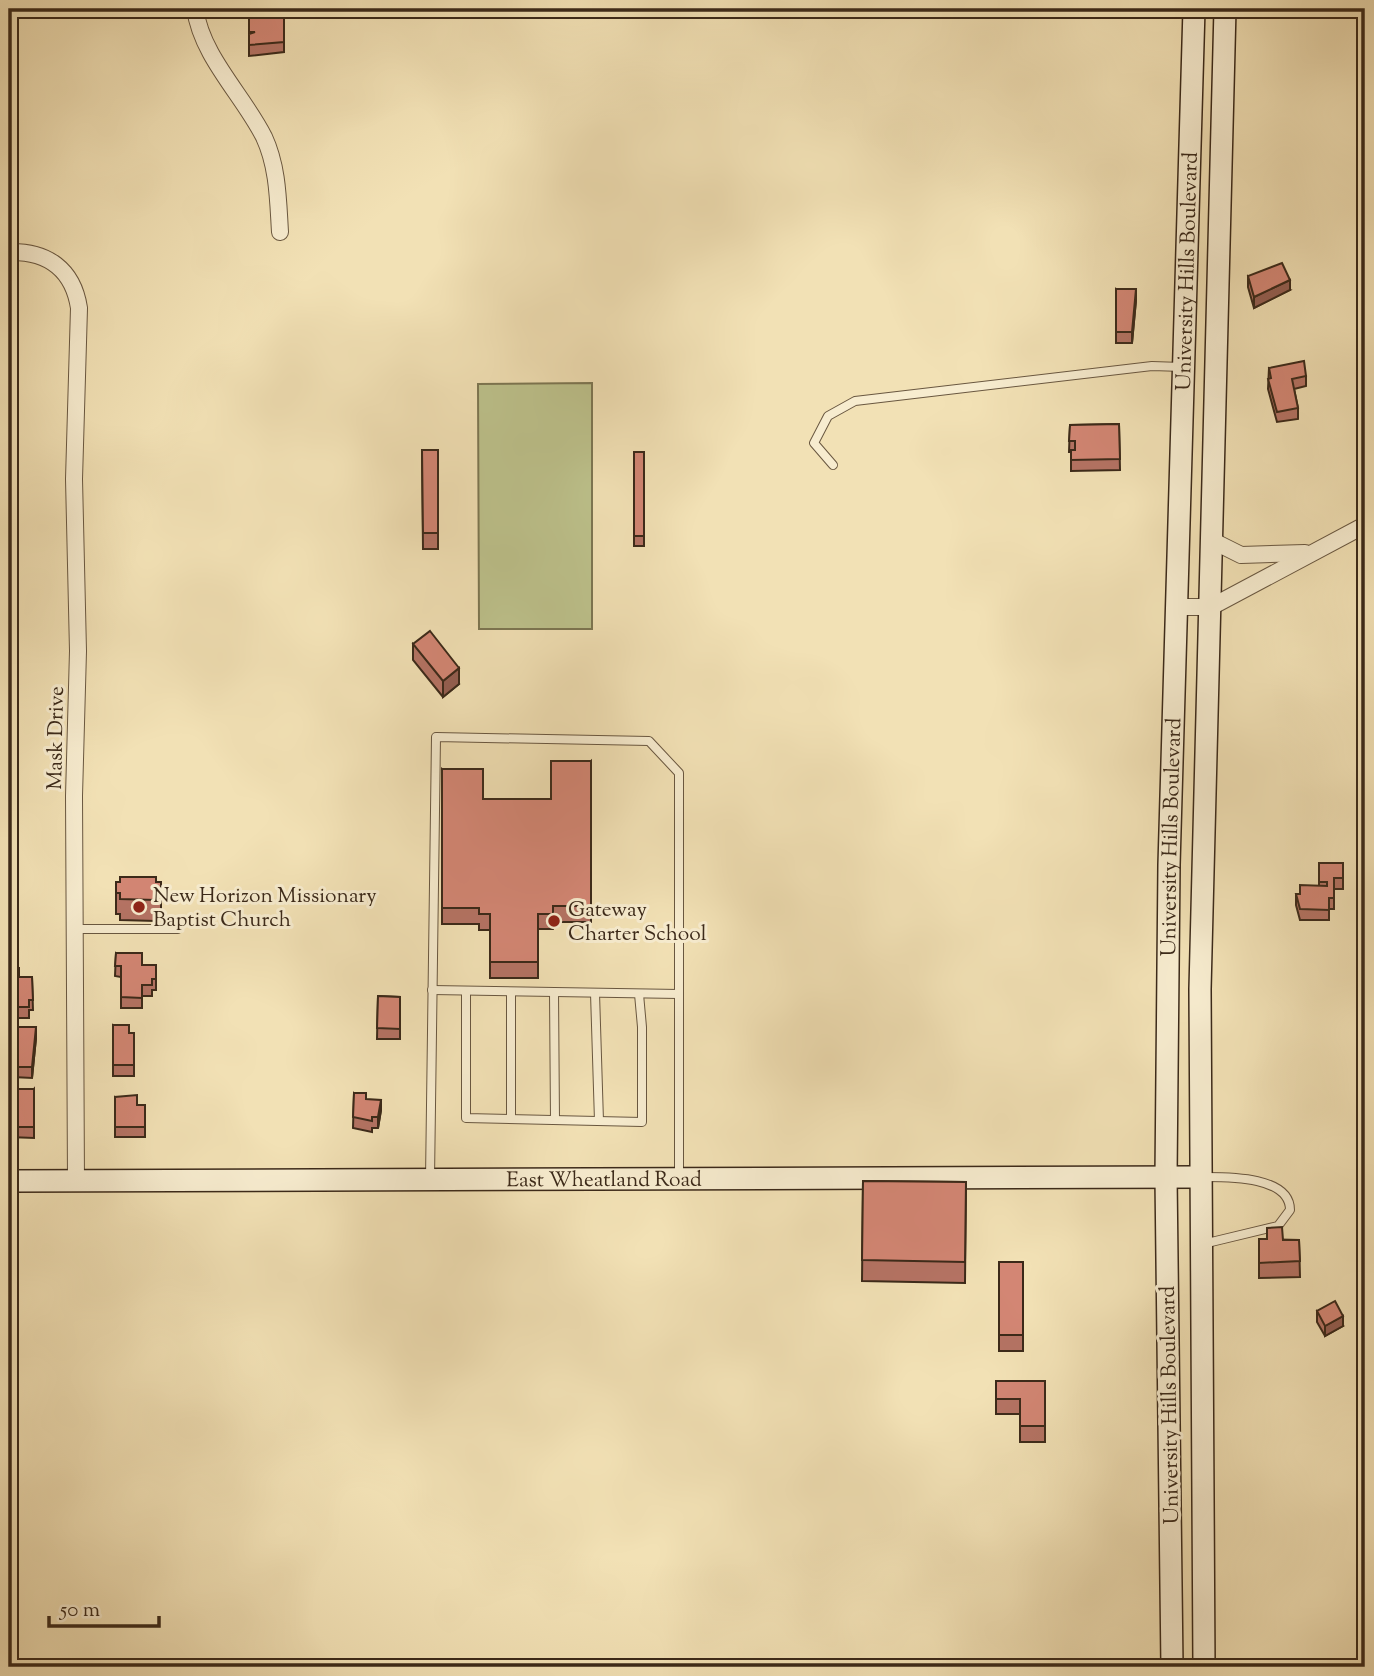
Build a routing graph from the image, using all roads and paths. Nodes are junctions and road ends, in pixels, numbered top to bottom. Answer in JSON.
{"nodes":[{"id":1,"x":195,"y":9,"type":"edge"},
{"id":2,"x":1194,"y":9,"type":"edge"},
{"id":3,"x":1225,"y":9,"type":"edge"},
{"id":4,"x":281,"y":232,"type":"dead end"},
{"id":5,"x":9,"y":252,"type":"edge"},
{"id":6,"x":1182,"y":367,"type":"junction"},
{"id":7,"x":1215,"y":367,"type":"junction"},
{"id":8,"x":833,"y":465,"type":"dead end"},
{"id":9,"x":1365,"y":525,"type":"edge"},
{"id":10,"x":1211,"y":540,"type":"junction"},
{"id":11,"x":1317,"y":551,"type":"junction"},
{"id":12,"x":1178,"y":607,"type":"junction"},
{"id":13,"x":1211,"y":607,"type":"junction"},
{"id":14,"x":74,"y":929,"type":"junction"},
{"id":15,"x":178,"y":929,"type":"dead end"},
{"id":16,"x":432,"y":990,"type":"junction"},
{"id":17,"x":466,"y":991,"type":"junction"},
{"id":18,"x":511,"y":992,"type":"junction"},
{"id":19,"x":554,"y":992,"type":"junction"},
{"id":20,"x":595,"y":993,"type":"junction"},
{"id":21,"x":639,"y":994,"type":"junction"},
{"id":22,"x":679,"y":994,"type":"junction"},
{"id":23,"x":511,"y":1119,"type":"junction"},
{"id":24,"x":555,"y":1120,"type":"junction"},
{"id":25,"x":599,"y":1121,"type":"junction"},
{"id":26,"x":1166,"y":1177,"type":"junction"},
{"id":27,"x":1200,"y":1177,"type":"junction"},
{"id":28,"x":680,"y":1178,"type":"junction"},
{"id":29,"x":430,"y":1179,"type":"junction"},
{"id":30,"x":9,"y":1181,"type":"edge"},
{"id":31,"x":76,"y":1181,"type":"junction"},
{"id":32,"x":1201,"y":1244,"type":"junction"},
{"id":33,"x":1168,"y":1341,"type":"junction"},
{"id":34,"x":1201,"y":1341,"type":"junction"},
{"id":35,"x":1169,"y":1392,"type":"junction"},
{"id":36,"x":1201,"y":1392,"type":"junction"},
{"id":37,"x":1172,"y":1667,"type":"edge"},
{"id":38,"x":1204,"y":1667,"type":"edge"}],
"edges":[{"from":1,"to":4,"type":"street"},
{"from":2,"to":6,"type":"main road","name":"University Hills Boulevard"},
{"from":3,"to":7,"type":"main road","name":"University Hills Boulevard"},
{"from":5,"to":14,"type":"street","name":"Mask Drive"},
{"from":6,"to":7,"type":"main road"},
{"from":6,"to":8,"type":"lane"},
{"from":6,"to":12,"type":"main road","name":"University Hills Boulevard"},
{"from":7,"to":10,"type":"main road","name":"University Hills Boulevard"},
{"from":9,"to":11,"type":"street"},
{"from":10,"to":11,"type":"street"},
{"from":10,"to":13,"type":"main road","name":"University Hills Boulevard"},
{"from":11,"to":13,"type":"street"},
{"from":12,"to":13,"type":"street"},
{"from":12,"to":26,"type":"main road","name":"University Hills Boulevard"},
{"from":13,"to":27,"type":"main road","name":"University Hills Boulevard"},
{"from":14,"to":15,"type":"lane"},
{"from":14,"to":31,"type":"street","name":"Mask Drive"},
{"from":16,"to":17,"type":"lane"},
{"from":16,"to":22,"type":"lane"},
{"from":16,"to":29,"type":"lane"},
{"from":17,"to":18,"type":"lane"},
{"from":17,"to":23,"type":"lane"},
{"from":18,"to":19,"type":"lane"},
{"from":18,"to":23,"type":"lane"},
{"from":19,"to":20,"type":"lane"},
{"from":19,"to":24,"type":"lane"},
{"from":20,"to":21,"type":"lane"},
{"from":20,"to":25,"type":"lane"},
{"from":21,"to":22,"type":"lane"},
{"from":21,"to":25,"type":"lane"},
{"from":22,"to":28,"type":"lane"},
{"from":23,"to":24,"type":"lane"},
{"from":24,"to":25,"type":"lane"},
{"from":26,"to":27,"type":"main road","name":"East Wheatland Road"},
{"from":26,"to":28,"type":"main road","name":"East Wheatland Road"},
{"from":26,"to":33,"type":"main road","name":"University Hills Boulevard"},
{"from":27,"to":32,"type":"main road","name":"University Hills Boulevard"},
{"from":27,"to":32,"type":"lane"},
{"from":28,"to":29,"type":"main road","name":"East Wheatland Road"},
{"from":29,"to":31,"type":"main road","name":"East Wheatland Road"},
{"from":30,"to":31,"type":"main road","name":"East Wheatland Road"},
{"from":32,"to":34,"type":"main road","name":"University Hills Boulevard"},
{"from":33,"to":34,"type":"main road"},
{"from":33,"to":35,"type":"main road","name":"University Hills Boulevard"},
{"from":34,"to":36,"type":"main road","name":"University Hills Boulevard"},
{"from":35,"to":36,"type":"main road"},
{"from":35,"to":37,"type":"main road","name":"University Hills Boulevard"},
{"from":36,"to":38,"type":"main road","name":"University Hills Boulevard"}]}
